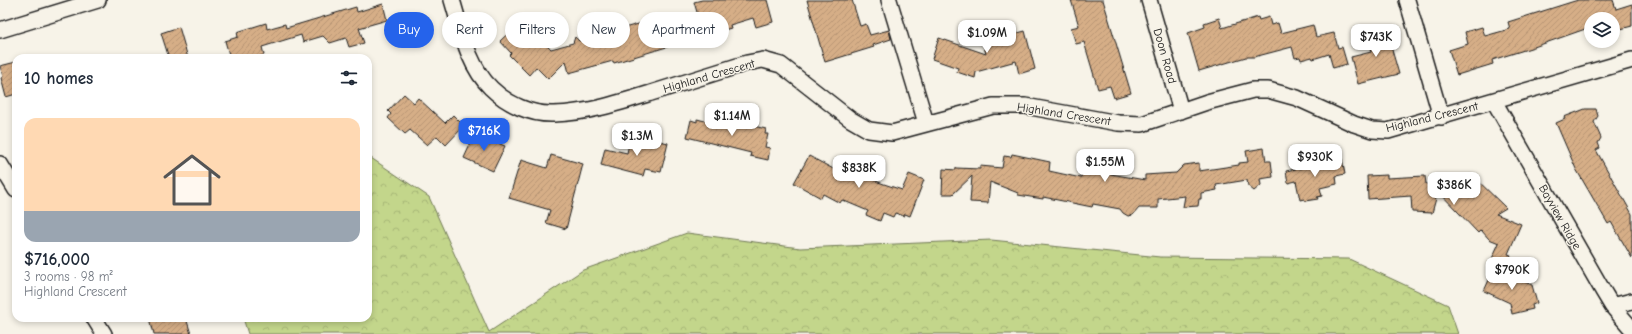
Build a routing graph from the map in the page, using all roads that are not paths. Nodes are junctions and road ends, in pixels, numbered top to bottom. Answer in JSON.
{"nodes":[{"id":1,"x":98,"y":0,"type":"edge"},
{"id":2,"x":452,"y":0,"type":"edge"},
{"id":3,"x":889,"y":0,"type":"edge"},
{"id":4,"x":1149,"y":0,"type":"edge"},
{"id":5,"x":1407,"y":0,"type":"edge"},
{"id":6,"x":0,"y":30,"type":"edge"},
{"id":7,"x":1632,"y":60,"type":"edge"},
{"id":8,"x":1494,"y":101,"type":"junction"},
{"id":9,"x":1181,"y":111,"type":"junction"},
{"id":10,"x":1441,"y":117,"type":"junction"},
{"id":11,"x":926,"y":123,"type":"junction"},
{"id":12,"x":0,"y":164,"type":"edge"},
{"id":13,"x":12,"y":184,"type":"edge"},
{"id":14,"x":1632,"y":301,"type":"edge"},
{"id":15,"x":1612,"y":306,"type":"junction"},
{"id":16,"x":96,"y":322,"type":"edge"},
{"id":17,"x":1632,"y":329,"type":"edge"},
{"id":18,"x":104,"y":334,"type":"edge"}],
"edges":[{"from":1,"to":6,"type":"street"},
{"from":2,"to":11,"type":"street","name":"Highland Crescent"},
{"from":3,"to":11,"type":"street"},
{"from":4,"to":9,"type":"street","name":"Doon Road"},
{"from":5,"to":10,"type":"street"},
{"from":7,"to":8,"type":"street","name":"Highland Crescent"},
{"from":8,"to":10,"type":"street","name":"Highland Crescent"},
{"from":8,"to":15,"type":"street","name":"Bayview Ridge"},
{"from":9,"to":10,"type":"street","name":"Highland Crescent"},
{"from":9,"to":11,"type":"street","name":"Highland Crescent"},
{"from":12,"to":13,"type":"street"},
{"from":14,"to":15,"type":"street"},
{"from":15,"to":17,"type":"street","name":"Bayview Ridge"},
{"from":16,"to":18,"type":"street"}]}
